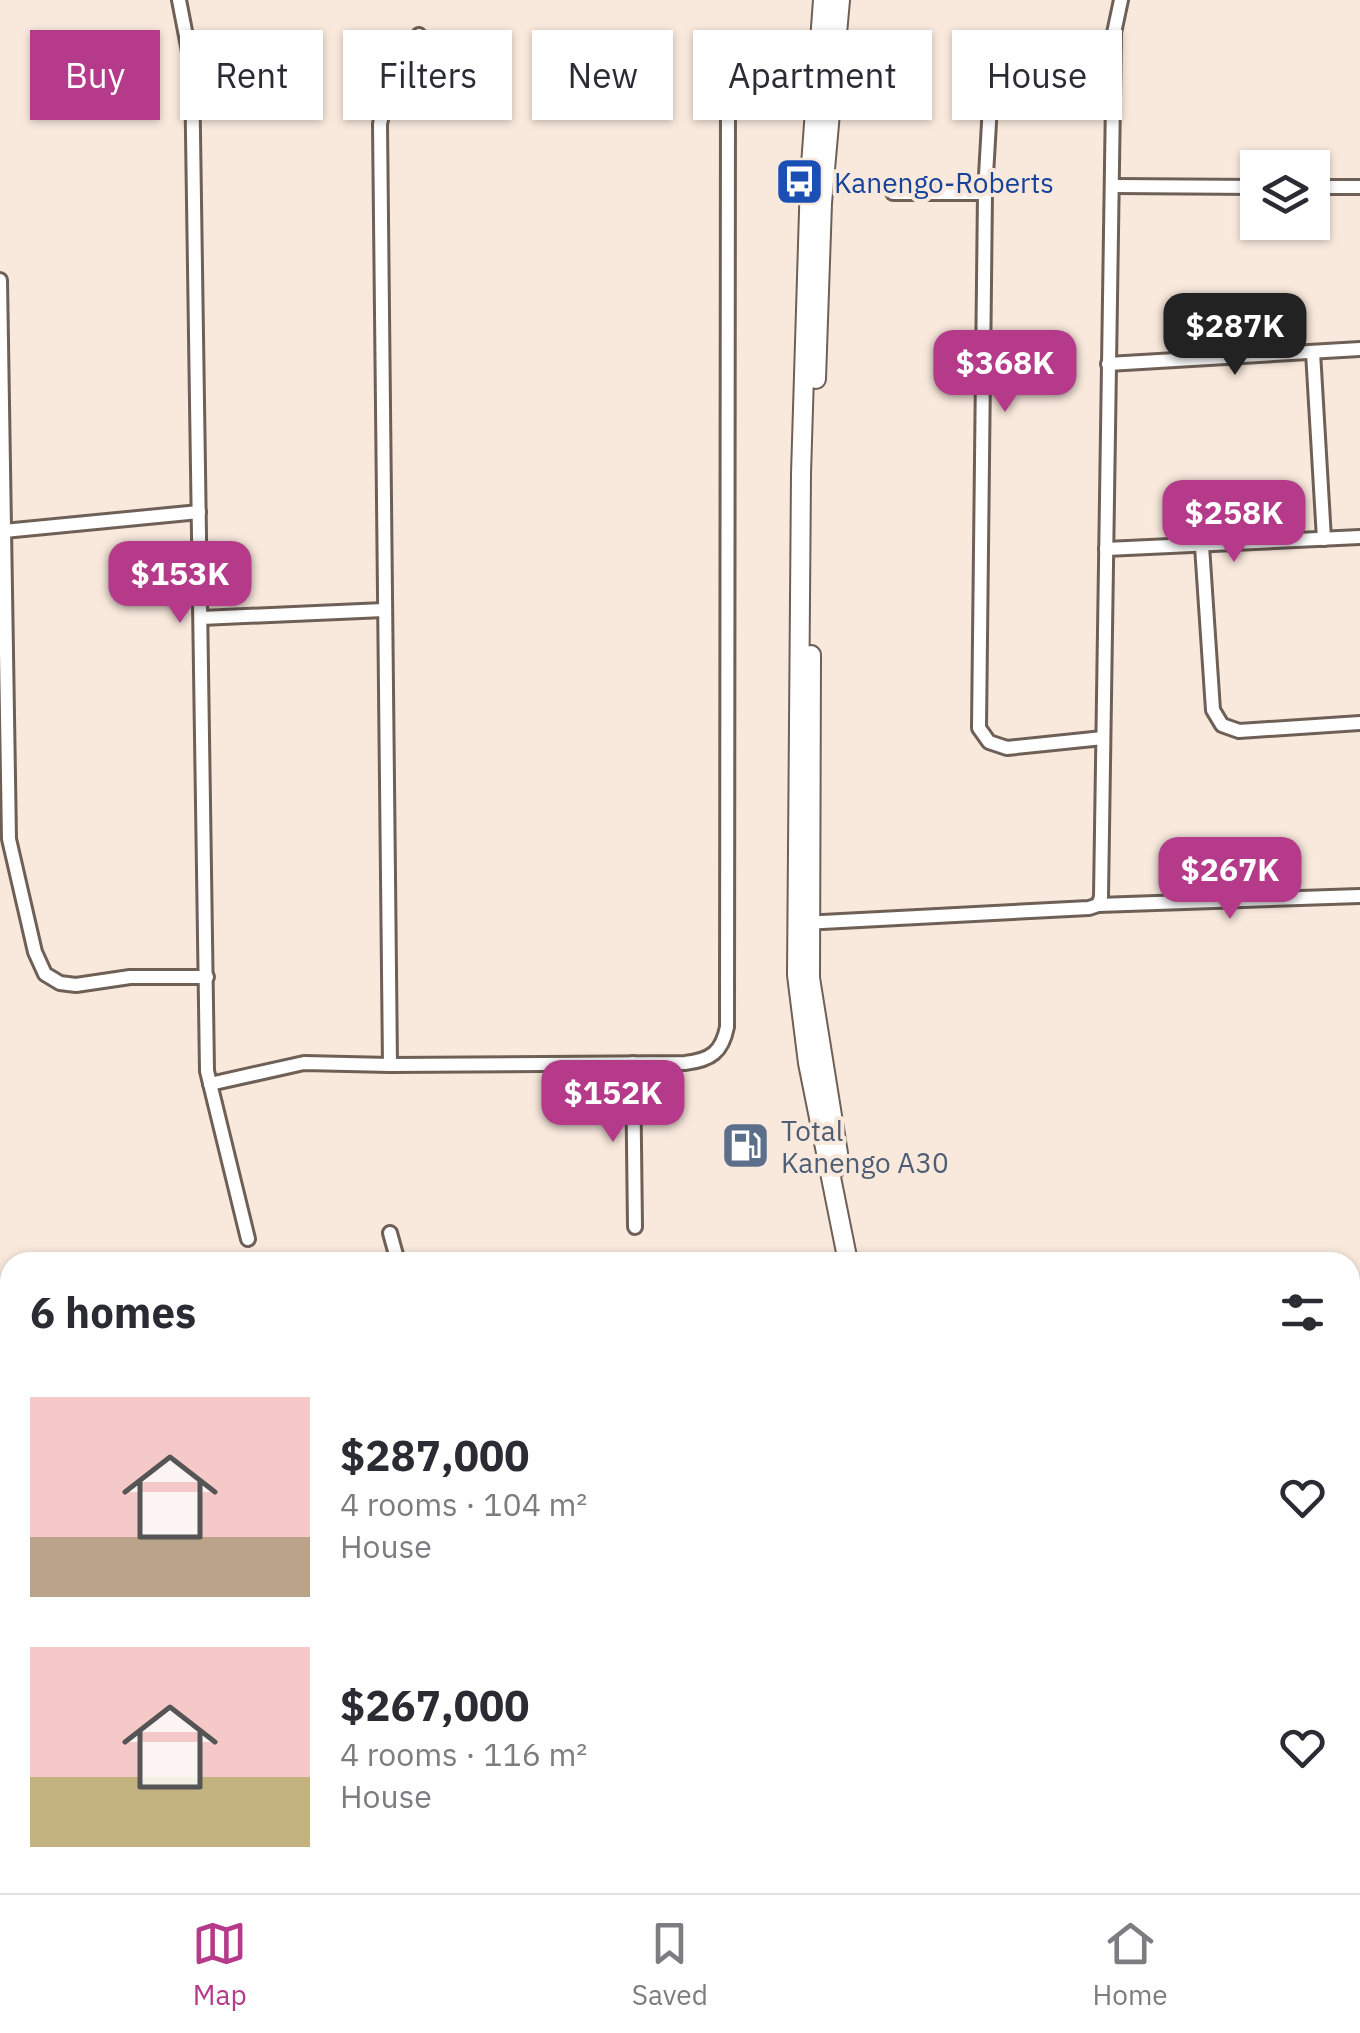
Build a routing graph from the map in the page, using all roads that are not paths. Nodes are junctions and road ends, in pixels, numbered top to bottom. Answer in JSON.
{"nodes":[{"id":1,"x":178,"y":0,"type":"edge"},
{"id":2,"x":823,"y":0,"type":"edge"},
{"id":3,"x":840,"y":0,"type":"edge"},
{"id":4,"x":1121,"y":0,"type":"edge"},
{"id":5,"x":1115,"y":30,"type":"edge"},
{"id":6,"x":381,"y":120,"type":"edge"},
{"id":7,"x":728,"y":120,"type":"edge"},
{"id":8,"x":989,"y":120,"type":"edge"},
{"id":9,"x":1113,"y":120,"type":"edge"},
{"id":10,"x":1114,"y":186,"type":"junction"},
{"id":11,"x":1240,"y":186,"type":"edge"},
{"id":12,"x":1330,"y":187,"type":"edge"},
{"id":13,"x":1360,"y":187,"type":"edge"},
{"id":14,"x":893,"y":193,"type":"dead end"},
{"id":15,"x":985,"y":193,"type":"junction"},
{"id":16,"x":0,"y":280,"type":"edge"},
{"id":17,"x":1360,"y":349,"type":"edge"},
{"id":18,"x":1312,"y":352,"type":"junction"},
{"id":19,"x":1108,"y":364,"type":"junction"},
{"id":20,"x":199,"y":512,"type":"junction"},
{"id":21,"x":4,"y":532,"type":"junction"},
{"id":22,"x":1360,"y":537,"type":"edge"},
{"id":23,"x":1324,"y":539,"type":"junction"},
{"id":24,"x":1202,"y":546,"type":"junction"},
{"id":25,"x":1106,"y":549,"type":"junction"},
{"id":26,"x":384,"y":610,"type":"junction"},
{"id":27,"x":200,"y":618,"type":"junction"},
{"id":28,"x":1360,"y":723,"type":"edge"},
{"id":29,"x":1103,"y":738,"type":"junction"},
{"id":30,"x":1360,"y":896,"type":"edge"},
{"id":31,"x":1098,"y":905,"type":"junction"},
{"id":32,"x":803,"y":923,"type":"junction"},
{"id":33,"x":207,"y":977,"type":"junction"},
{"id":34,"x":634,"y":1063,"type":"junction"},
{"id":35,"x":390,"y":1065,"type":"junction"},
{"id":36,"x":210,"y":1084,"type":"junction"},
{"id":37,"x":635,"y":1227,"type":"dead end"},
{"id":38,"x":390,"y":1233,"type":"dead end"},
{"id":39,"x":248,"y":1238,"type":"dead end"},
{"id":40,"x":395,"y":1252,"type":"edge"},
{"id":41,"x":846,"y":1252,"type":"edge"},
{"id":42,"x":857,"y":1252,"type":"edge"}],
"edges":[{"from":1,"to":20,"type":"street"},
{"from":2,"to":32,"type":"highway"},
{"from":3,"to":32,"type":"highway"},
{"from":4,"to":5,"type":"street"},
{"from":6,"to":26,"type":"street"},
{"from":7,"to":34,"type":"street"},
{"from":8,"to":15,"type":"street"},
{"from":9,"to":10,"type":"street"},
{"from":10,"to":11,"type":"street"},
{"from":10,"to":19,"type":"street"},
{"from":12,"to":13,"type":"street"},
{"from":14,"to":15,"type":"street"},
{"from":15,"to":29,"type":"street"},
{"from":16,"to":21,"type":"street"},
{"from":17,"to":18,"type":"street"},
{"from":18,"to":19,"type":"street"},
{"from":18,"to":23,"type":"street"},
{"from":19,"to":25,"type":"street"},
{"from":20,"to":21,"type":"street"},
{"from":20,"to":27,"type":"street"},
{"from":21,"to":33,"type":"street"},
{"from":22,"to":23,"type":"street"},
{"from":23,"to":24,"type":"street"},
{"from":24,"to":25,"type":"street"},
{"from":24,"to":28,"type":"street"},
{"from":25,"to":29,"type":"street"},
{"from":26,"to":27,"type":"street"},
{"from":26,"to":35,"type":"street"},
{"from":27,"to":33,"type":"street"},
{"from":29,"to":31,"type":"street"},
{"from":30,"to":31,"type":"street"},
{"from":31,"to":32,"type":"street"},
{"from":32,"to":41,"type":"highway"},
{"from":32,"to":42,"type":"highway"},
{"from":33,"to":36,"type":"street"},
{"from":34,"to":35,"type":"street"},
{"from":34,"to":37,"type":"street"},
{"from":35,"to":36,"type":"street"},
{"from":36,"to":39,"type":"street"},
{"from":38,"to":40,"type":"street"}]}
